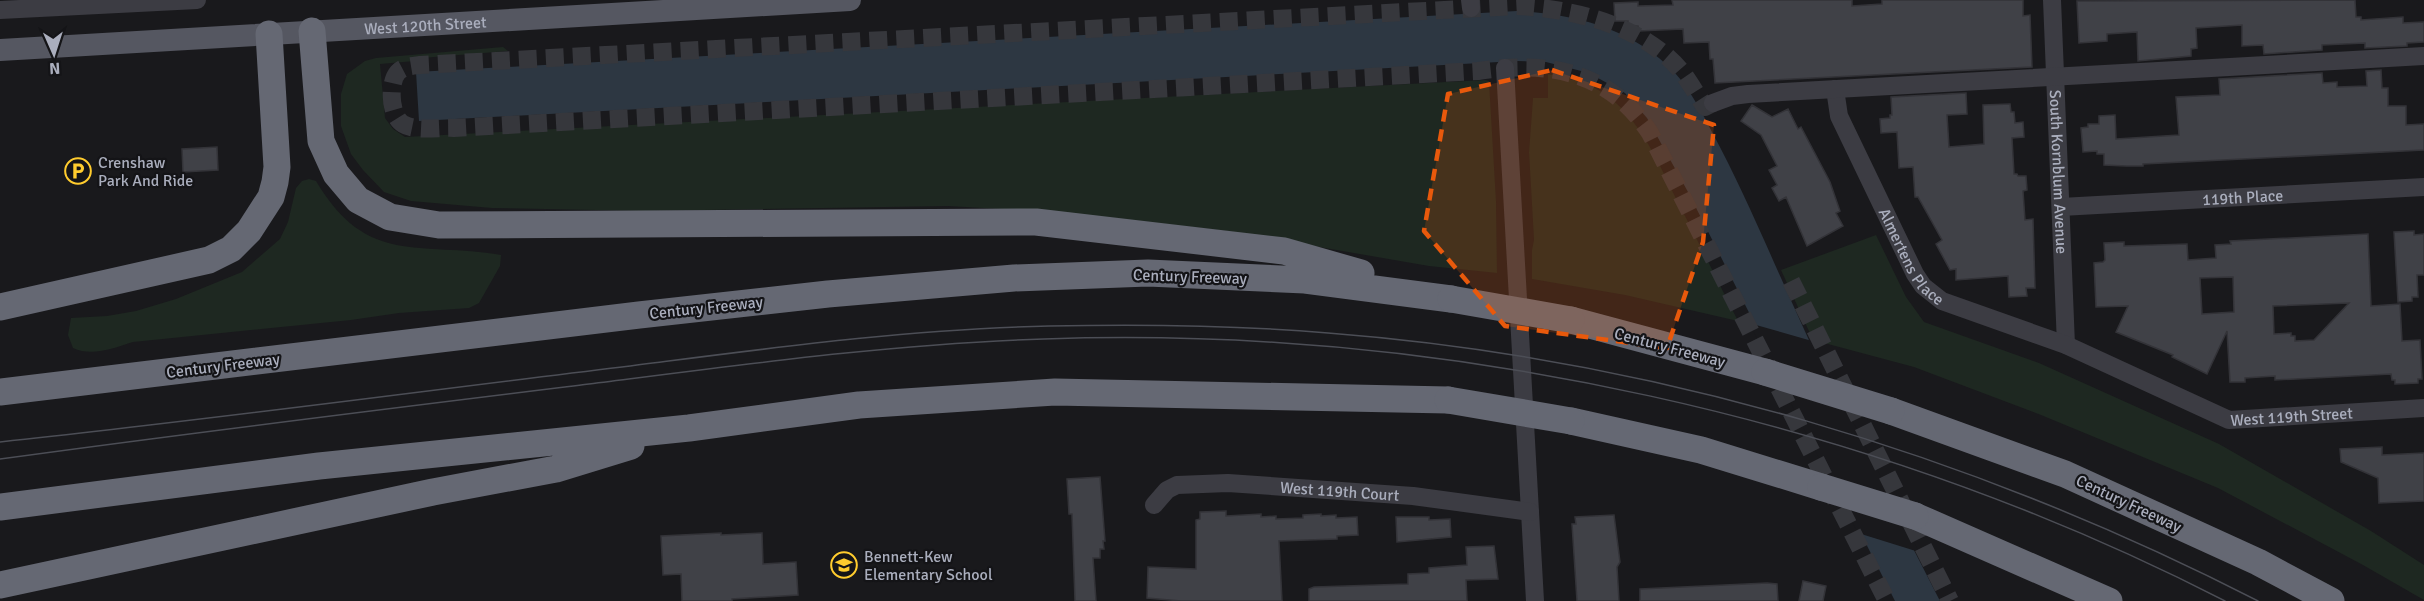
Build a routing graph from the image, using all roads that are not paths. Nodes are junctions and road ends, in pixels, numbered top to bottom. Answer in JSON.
{"nodes":[{"id":1,"x":197,"y":0,"type":"edge"},
{"id":2,"x":850,"y":0,"type":"edge"},
{"id":3,"x":2052,"y":0,"type":"edge"},
{"id":4,"x":0,"y":10,"type":"edge"},
{"id":5,"x":312,"y":31,"type":"junction"},
{"id":6,"x":269,"y":34,"type":"junction"},
{"id":7,"x":0,"y":50,"type":"edge"},
{"id":8,"x":2424,"y":56,"type":"edge"},
{"id":9,"x":1505,"y":68,"type":"dead end"},
{"id":10,"x":2055,"y":75,"type":"junction"},
{"id":11,"x":1835,"y":89,"type":"junction"},
{"id":12,"x":1713,"y":104,"type":"dead end"},
{"id":13,"x":2424,"y":187,"type":"edge"},
{"id":14,"x":2061,"y":207,"type":"junction"},
{"id":15,"x":1451,"y":299,"type":"junction"},
{"id":16,"x":0,"y":307,"type":"edge"},
{"id":17,"x":2067,"y":345,"type":"junction"},
{"id":18,"x":0,"y":393,"type":"edge"},
{"id":19,"x":2424,"y":408,"type":"edge"},
{"id":20,"x":689,"y":428,"type":"junction"},
{"id":21,"x":1154,"y":505,"type":"dead end"},
{"id":22,"x":0,"y":507,"type":"edge"},
{"id":23,"x":1530,"y":512,"type":"junction"},
{"id":24,"x":0,"y":585,"type":"edge"},
{"id":25,"x":1535,"y":601,"type":"edge"},
{"id":26,"x":2109,"y":601,"type":"edge"},
{"id":27,"x":2331,"y":601,"type":"edge"}],
"edges":[{"from":1,"to":4,"type":"street"},
{"from":2,"to":5,"type":"main road","name":"West 120th Street"},
{"from":3,"to":10,"type":"street","name":"South Kornblum Avenue"},
{"from":5,"to":6,"type":"main road","name":"West 120th Street"},
{"from":5,"to":15,"type":"highway"},
{"from":6,"to":7,"type":"main road","name":"West 120th Street"},
{"from":6,"to":16,"type":"highway"},
{"from":8,"to":10,"type":"street"},
{"from":9,"to":23,"type":"street"},
{"from":10,"to":11,"type":"street"},
{"from":10,"to":14,"type":"street","name":"South Kornblum Avenue"},
{"from":11,"to":12,"type":"street"},
{"from":11,"to":17,"type":"street","name":"Almertens Place"},
{"from":13,"to":14,"type":"street","name":"119th Place"},
{"from":14,"to":17,"type":"street","name":"South Kornblum Avenue"},
{"from":15,"to":18,"type":"highway","name":"Century Freeway"},
{"from":15,"to":27,"type":"highway","name":"Century Freeway","bridge":true},
{"from":17,"to":19,"type":"street","name":"West 119th Street"},
{"from":20,"to":22,"type":"highway"},
{"from":20,"to":24,"type":"highway"},
{"from":20,"to":26,"type":"highway","bridge":true},
{"from":21,"to":23,"type":"street","name":"West 119th Court"},
{"from":23,"to":25,"type":"street"}]}
